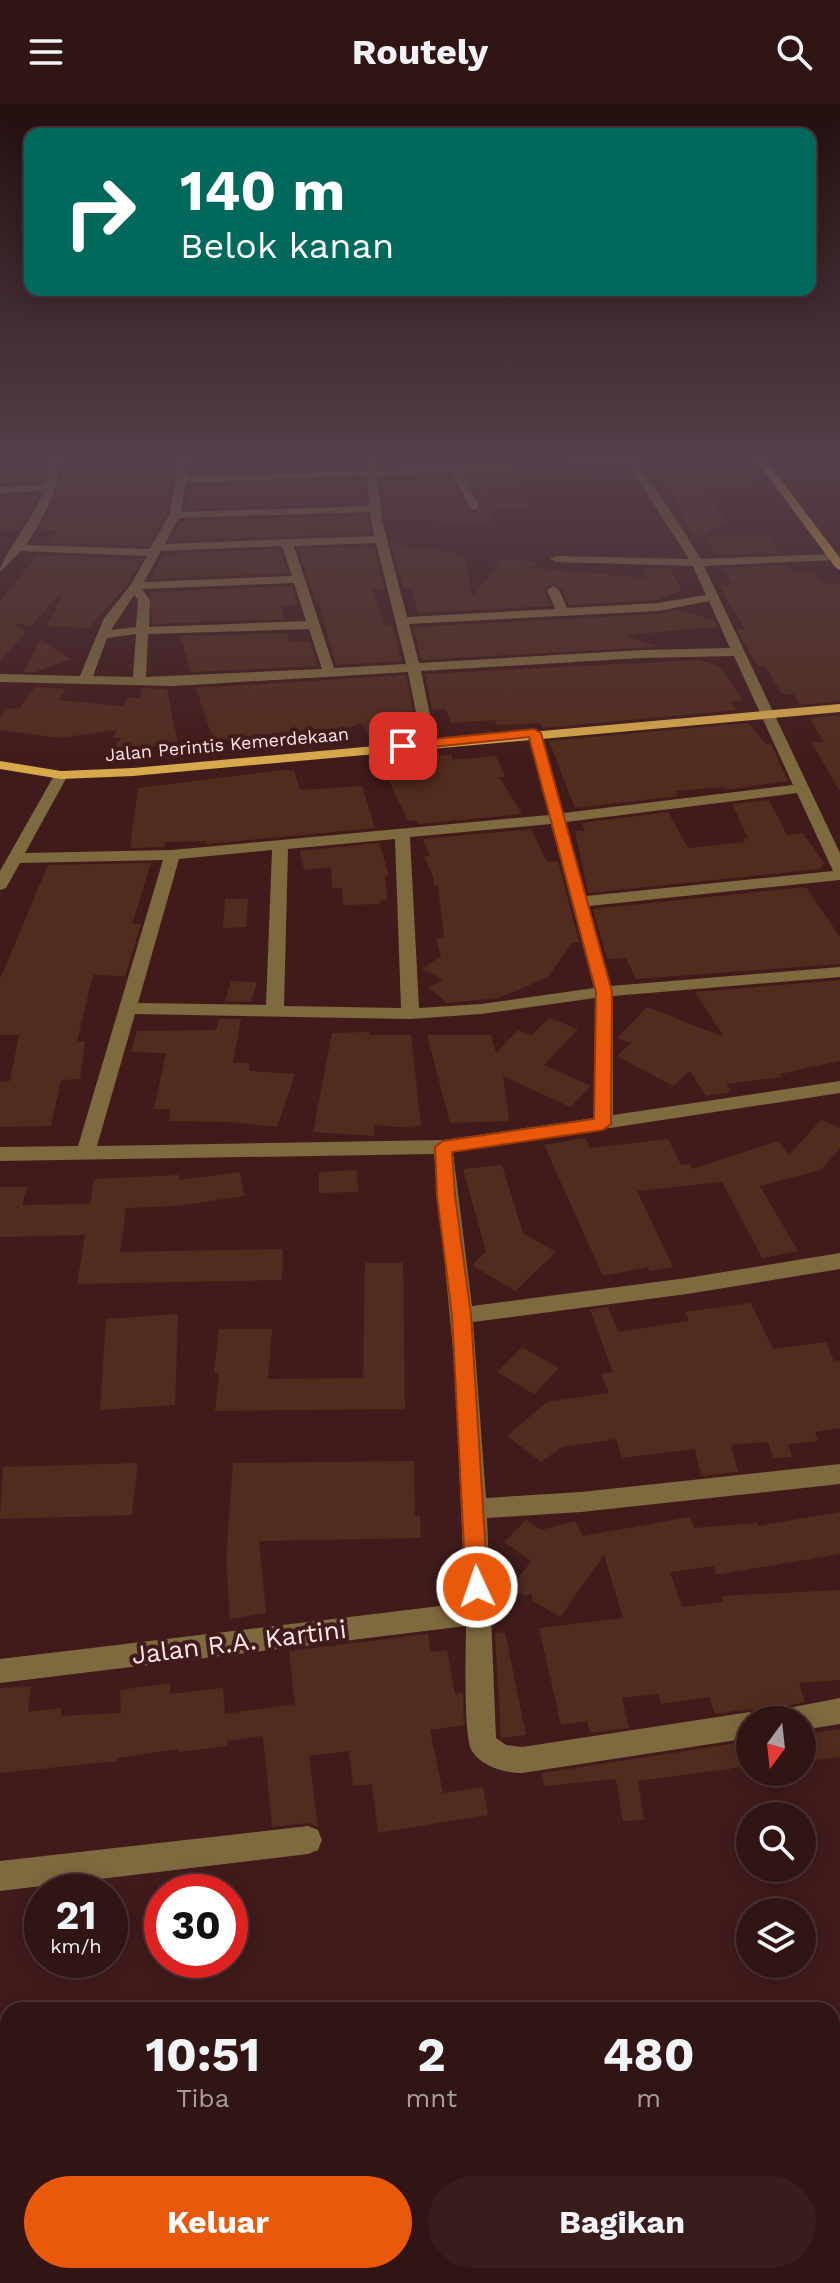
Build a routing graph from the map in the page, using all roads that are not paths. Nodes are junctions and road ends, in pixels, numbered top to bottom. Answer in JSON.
{"nodes":[{"id":1,"x":153,"y":557,"type":"edge"},
{"id":2,"x":291,"y":557,"type":"edge"},
{"id":3,"x":386,"y":557,"type":"edge"},
{"id":4,"x":693,"y":557,"type":"edge"},
{"id":5,"x":556,"y":559,"type":"dead end"},
{"id":6,"x":837,"y":562,"type":"edge"},
{"id":7,"x":697,"y":563,"type":"junction"},
{"id":8,"x":298,"y":579,"type":"junction"},
{"id":9,"x":136,"y":587,"type":"junction"},
{"id":10,"x":553,"y":590,"type":"dead end"},
{"id":11,"x":712,"y":597,"type":"junction"},
{"id":12,"x":563,"y":612,"type":"junction"},
{"id":13,"x":400,"y":621,"type":"junction"},
{"id":14,"x":312,"y":625,"type":"junction"},
{"id":15,"x":142,"y":631,"type":"junction"},
{"id":16,"x":104,"y":635,"type":"junction"},
{"id":17,"x":739,"y":652,"type":"junction"},
{"id":18,"x":414,"y":669,"type":"junction"},
{"id":19,"x":329,"y":672,"type":"junction"},
{"id":20,"x":0,"y":678,"type":"edge"},
{"id":21,"x":84,"y":681,"type":"junction"},
{"id":22,"x":139,"y":682,"type":"junction"},
{"id":23,"x":840,"y":708,"type":"edge"},
{"id":24,"x":767,"y":712,"type":"junction"},
{"id":25,"x":534,"y":733,"type":"junction"},
{"id":26,"x":429,"y":744,"type":"junction"},
{"id":27,"x":0,"y":765,"type":"edge"},
{"id":28,"x":61,"y":775,"type":"junction"},
{"id":29,"x":804,"y":788,"type":"junction"},
{"id":30,"x":555,"y":819,"type":"junction"},
{"id":31,"x":402,"y":832,"type":"junction"},
{"id":32,"x":280,"y":844,"type":"junction"},
{"id":33,"x":172,"y":855,"type":"junction"},
{"id":34,"x":14,"y":858,"type":"junction"},
{"id":35,"x":840,"y":872,"type":"edge"},
{"id":36,"x":0,"y":885,"type":"edge"},
{"id":37,"x":578,"y":902,"type":"junction"},
{"id":38,"x":840,"y":972,"type":"edge"},
{"id":39,"x":604,"y":992,"type":"junction"},
{"id":40,"x":127,"y":1008,"type":"junction"},
{"id":41,"x":275,"y":1011,"type":"junction"},
{"id":42,"x":410,"y":1014,"type":"junction"},
{"id":43,"x":840,"y":1087,"type":"edge"},
{"id":44,"x":603,"y":1124,"type":"junction"},
{"id":45,"x":443,"y":1147,"type":"junction"},
{"id":46,"x":86,"y":1152,"type":"junction"},
{"id":47,"x":0,"y":1154,"type":"edge"},
{"id":48,"x":840,"y":1261,"type":"edge"},
{"id":49,"x":462,"y":1315,"type":"junction"},
{"id":50,"x":840,"y":1474,"type":"edge"},
{"id":51,"x":472,"y":1509,"type":"junction"},
{"id":52,"x":478,"y":1613,"type":"junction"},
{"id":53,"x":0,"y":1671,"type":"edge"},
{"id":54,"x":840,"y":1711,"type":"edge"},
{"id":55,"x":816,"y":1715,"type":"edge"},
{"id":56,"x":736,"y":1727,"type":"edge"},
{"id":57,"x":308,"y":1840,"type":"dead end"},
{"id":58,"x":0,"y":1876,"type":"edge"}],
"edges":[{"from":1,"to":9,"type":"street"},
{"from":2,"to":8,"type":"street"},
{"from":3,"to":13,"type":"street"},
{"from":4,"to":7,"type":"street"},
{"from":5,"to":7,"type":"street"},
{"from":6,"to":7,"type":"street"},
{"from":7,"to":11,"type":"street"},
{"from":8,"to":9,"type":"street"},
{"from":8,"to":14,"type":"street"},
{"from":9,"to":15,"type":"street"},
{"from":9,"to":16,"type":"street"},
{"from":10,"to":12,"type":"street"},
{"from":11,"to":12,"type":"street"},
{"from":11,"to":17,"type":"street"},
{"from":12,"to":13,"type":"street"},
{"from":13,"to":18,"type":"street"},
{"from":14,"to":15,"type":"street"},
{"from":14,"to":19,"type":"street"},
{"from":15,"to":16,"type":"street"},
{"from":15,"to":22,"type":"street"},
{"from":16,"to":21,"type":"street"},
{"from":17,"to":18,"type":"street"},
{"from":17,"to":24,"type":"street"},
{"from":18,"to":19,"type":"street"},
{"from":18,"to":26,"type":"street"},
{"from":19,"to":22,"type":"street"},
{"from":20,"to":21,"type":"street"},
{"from":21,"to":22,"type":"street"},
{"from":23,"to":24,"type":"main road","name":"Jalan Perintis Kemerdekaan"},
{"from":24,"to":25,"type":"main road","name":"Jalan Perintis Kemerdekaan"},
{"from":24,"to":29,"type":"street"},
{"from":25,"to":26,"type":"main road","name":"Jalan Perintis Kemerdekaan"},
{"from":25,"to":30,"type":"street"},
{"from":26,"to":28,"type":"main road","name":"Jalan Perintis Kemerdekaan"},
{"from":27,"to":28,"type":"main road","name":"Jalan Perintis Kemerdekaan"},
{"from":28,"to":34,"type":"street"},
{"from":29,"to":30,"type":"street"},
{"from":29,"to":35,"type":"street"},
{"from":30,"to":31,"type":"street"},
{"from":30,"to":37,"type":"street"},
{"from":31,"to":32,"type":"street"},
{"from":31,"to":42,"type":"street"},
{"from":32,"to":33,"type":"street"},
{"from":32,"to":41,"type":"street"},
{"from":33,"to":34,"type":"street"},
{"from":33,"to":40,"type":"street"},
{"from":34,"to":36,"type":"street"},
{"from":35,"to":37,"type":"street"},
{"from":37,"to":39,"type":"street"},
{"from":38,"to":39,"type":"street"},
{"from":39,"to":42,"type":"street"},
{"from":39,"to":44,"type":"street"},
{"from":40,"to":41,"type":"street"},
{"from":40,"to":46,"type":"street"},
{"from":41,"to":42,"type":"street"},
{"from":43,"to":44,"type":"street"},
{"from":44,"to":45,"type":"street"},
{"from":45,"to":46,"type":"street"},
{"from":45,"to":49,"type":"street"},
{"from":46,"to":47,"type":"street"},
{"from":48,"to":49,"type":"street"},
{"from":49,"to":51,"type":"street"},
{"from":50,"to":51,"type":"street"},
{"from":51,"to":52,"type":"street"},
{"from":52,"to":53,"type":"street","name":"Jalan R.A. Kartini"},
{"from":52,"to":56,"type":"street"},
{"from":54,"to":55,"type":"street"},
{"from":57,"to":58,"type":"street"}]}
